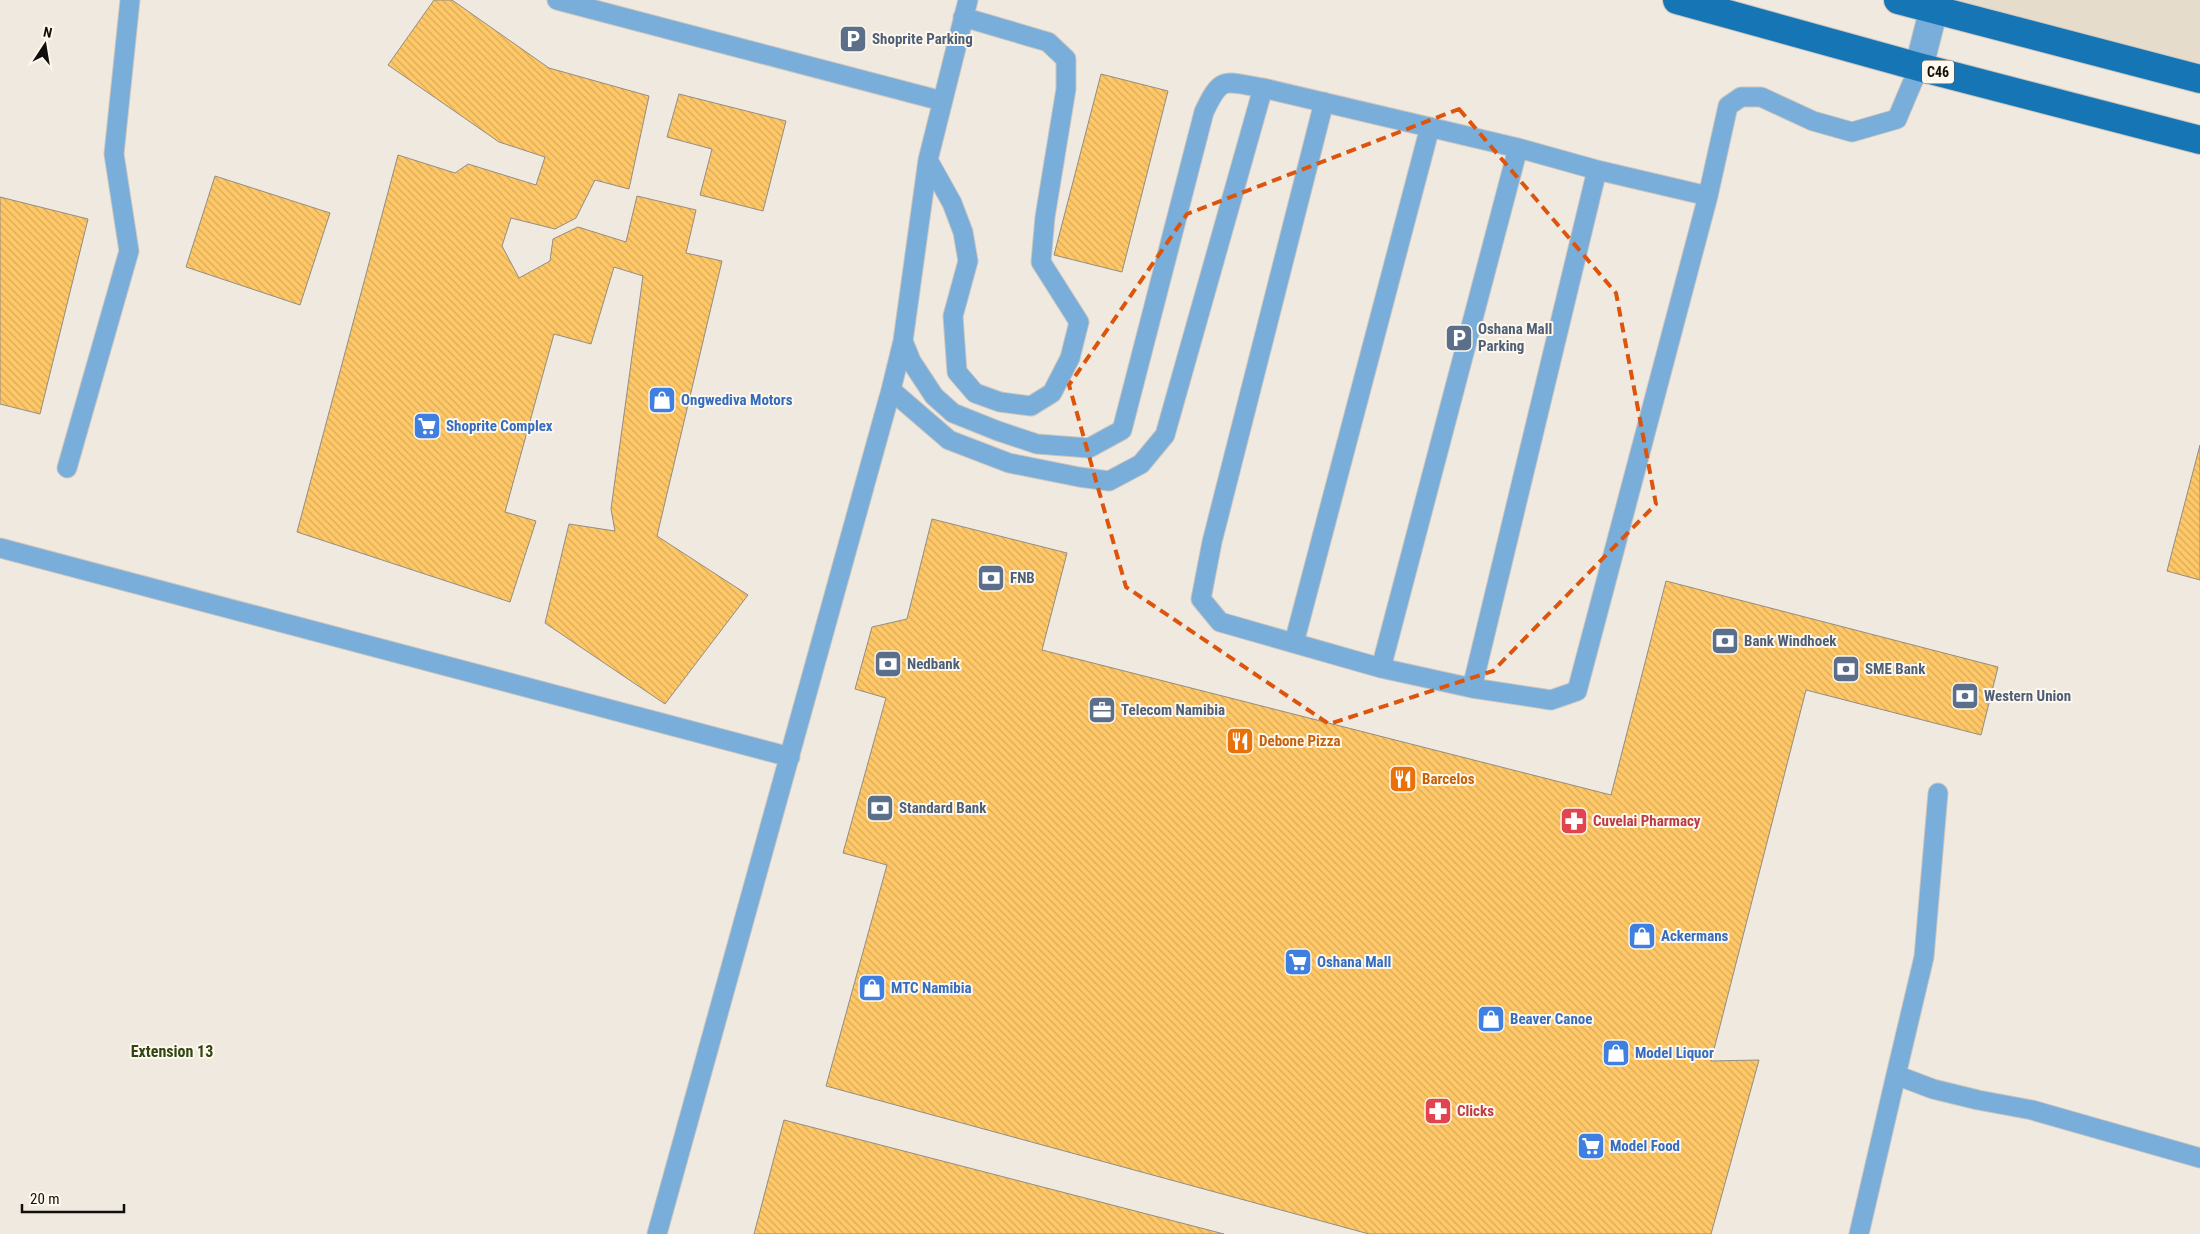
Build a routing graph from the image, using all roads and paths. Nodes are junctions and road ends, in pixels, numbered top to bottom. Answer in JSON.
{"nodes":[{"id":1,"x":130,"y":0,"type":"edge"},
{"id":2,"x":557,"y":0,"type":"edge"},
{"id":3,"x":1677,"y":0,"type":"edge"},
{"id":4,"x":1898,"y":0,"type":"edge"},
{"id":5,"x":1935,"y":5,"type":"edge"},
{"id":6,"x":966,"y":9,"type":"edge"},
{"id":7,"x":1919,"y":67,"type":"junction"},
{"id":8,"x":2200,"y":79,"type":"edge"},
{"id":9,"x":1263,"y":88,"type":"junction"},
{"id":10,"x":942,"y":101,"type":"junction"},
{"id":11,"x":1324,"y":102,"type":"junction"},
{"id":12,"x":1430,"y":127,"type":"junction"},
{"id":13,"x":2200,"y":140,"type":"edge"},
{"id":14,"x":1518,"y":148,"type":"junction"},
{"id":15,"x":928,"y":160,"type":"junction"},
{"id":16,"x":1597,"y":170,"type":"junction"},
{"id":17,"x":1708,"y":196,"type":"junction"},
{"id":18,"x":903,"y":341,"type":"junction"},
{"id":19,"x":891,"y":390,"type":"junction"},
{"id":20,"x":67,"y":468,"type":"dead end"},
{"id":21,"x":0,"y":548,"type":"edge"},
{"id":22,"x":1294,"y":643,"type":"junction"},
{"id":23,"x":1381,"y":668,"type":"junction"},
{"id":24,"x":1472,"y":688,"type":"junction"},
{"id":25,"x":790,"y":757,"type":"junction"},
{"id":26,"x":1938,"y":793,"type":"dead end"},
{"id":27,"x":1896,"y":1075,"type":"junction"},
{"id":28,"x":2200,"y":1158,"type":"edge"},
{"id":29,"x":657,"y":1234,"type":"edge"},
{"id":30,"x":1859,"y":1234,"type":"edge"}],
"edges":[{"from":1,"to":20,"type":"lane"},
{"from":2,"to":10,"type":"lane"},
{"from":3,"to":7,"type":"main road","number":"C46"},
{"from":4,"to":5,"type":"main road"},
{"from":5,"to":7,"type":"street"},
{"from":5,"to":8,"type":"main road"},
{"from":6,"to":10,"type":"lane"},
{"from":6,"to":15,"type":"lane"},
{"from":7,"to":13,"type":"main road","number":"C46"},
{"from":7,"to":17,"type":"lane"},
{"from":9,"to":11,"type":"lane"},
{"from":9,"to":18,"type":"lane"},
{"from":9,"to":19,"type":"lane"},
{"from":10,"to":15,"type":"lane"},
{"from":11,"to":12,"type":"lane"},
{"from":11,"to":22,"type":"lane"},
{"from":12,"to":14,"type":"lane"},
{"from":12,"to":22,"type":"lane"},
{"from":14,"to":16,"type":"lane"},
{"from":14,"to":23,"type":"lane"},
{"from":15,"to":18,"type":"lane"},
{"from":16,"to":17,"type":"lane"},
{"from":16,"to":24,"type":"lane"},
{"from":17,"to":24,"type":"lane"},
{"from":18,"to":19,"type":"lane"},
{"from":19,"to":25,"type":"lane"},
{"from":21,"to":25,"type":"lane"},
{"from":22,"to":23,"type":"lane"},
{"from":23,"to":24,"type":"lane"},
{"from":25,"to":29,"type":"lane"},
{"from":26,"to":27,"type":"lane"},
{"from":27,"to":28,"type":"lane"},
{"from":27,"to":30,"type":"lane"}]}
